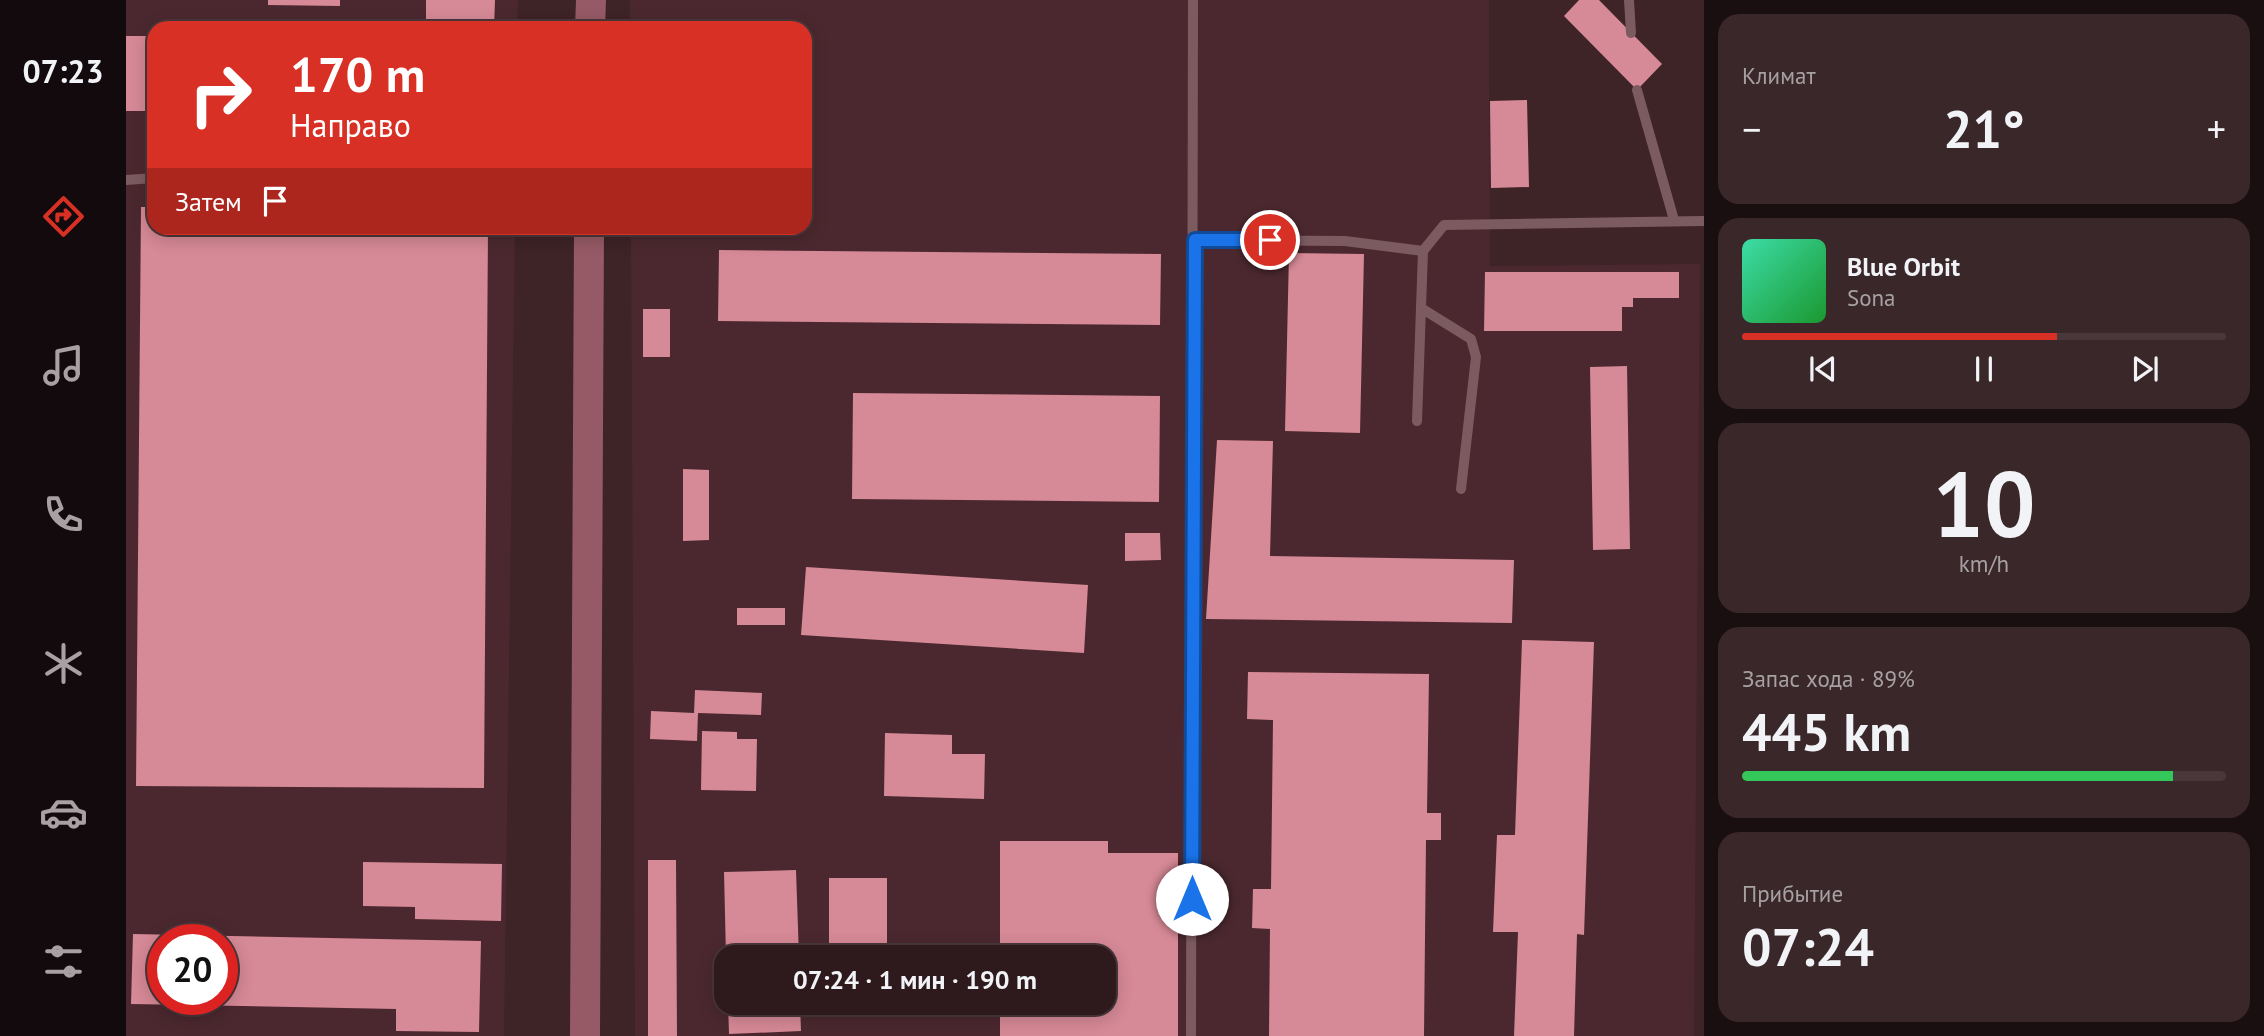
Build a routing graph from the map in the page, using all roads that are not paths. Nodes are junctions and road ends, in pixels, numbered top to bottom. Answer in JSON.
{"nodes":[{"id":1,"x":591,"y":0,"type":"edge"},
{"id":2,"x":1193,"y":0,"type":"edge"},
{"id":3,"x":1629,"y":0,"type":"edge"},
{"id":4,"x":590,"y":21,"type":"edge"},
{"id":5,"x":1631,"y":33,"type":"dead end"},
{"id":6,"x":1637,"y":90,"type":"dead end"},
{"id":7,"x":147,"y":178,"type":"edge"},
{"id":8,"x":126,"y":180,"type":"edge"},
{"id":9,"x":1674,"y":220,"type":"junction"},
{"id":10,"x":1704,"y":220,"type":"edge"},
{"id":11,"x":589,"y":235,"type":"edge"},
{"id":12,"x":1195,"y":240,"type":"junction"},
{"id":13,"x":1423,"y":251,"type":"junction"},
{"id":14,"x":1421,"y":308,"type":"junction"},
{"id":15,"x":1417,"y":421,"type":"dead end"},
{"id":16,"x":1461,"y":489,"type":"dead end"},
{"id":17,"x":585,"y":1036,"type":"edge"},
{"id":18,"x":1191,"y":1036,"type":"edge"}],
"edges":[{"from":1,"to":4,"type":"street"},
{"from":2,"to":12,"type":"lane"},
{"from":3,"to":5,"type":"lane"},
{"from":6,"to":9,"type":"lane"},
{"from":7,"to":8,"type":"lane"},
{"from":9,"to":10,"type":"lane"},
{"from":9,"to":13,"type":"lane"},
{"from":11,"to":17,"type":"street"},
{"from":12,"to":13,"type":"lane"},
{"from":12,"to":18,"type":"lane"},
{"from":13,"to":14,"type":"lane"},
{"from":14,"to":15,"type":"lane"},
{"from":14,"to":16,"type":"lane"}]}
